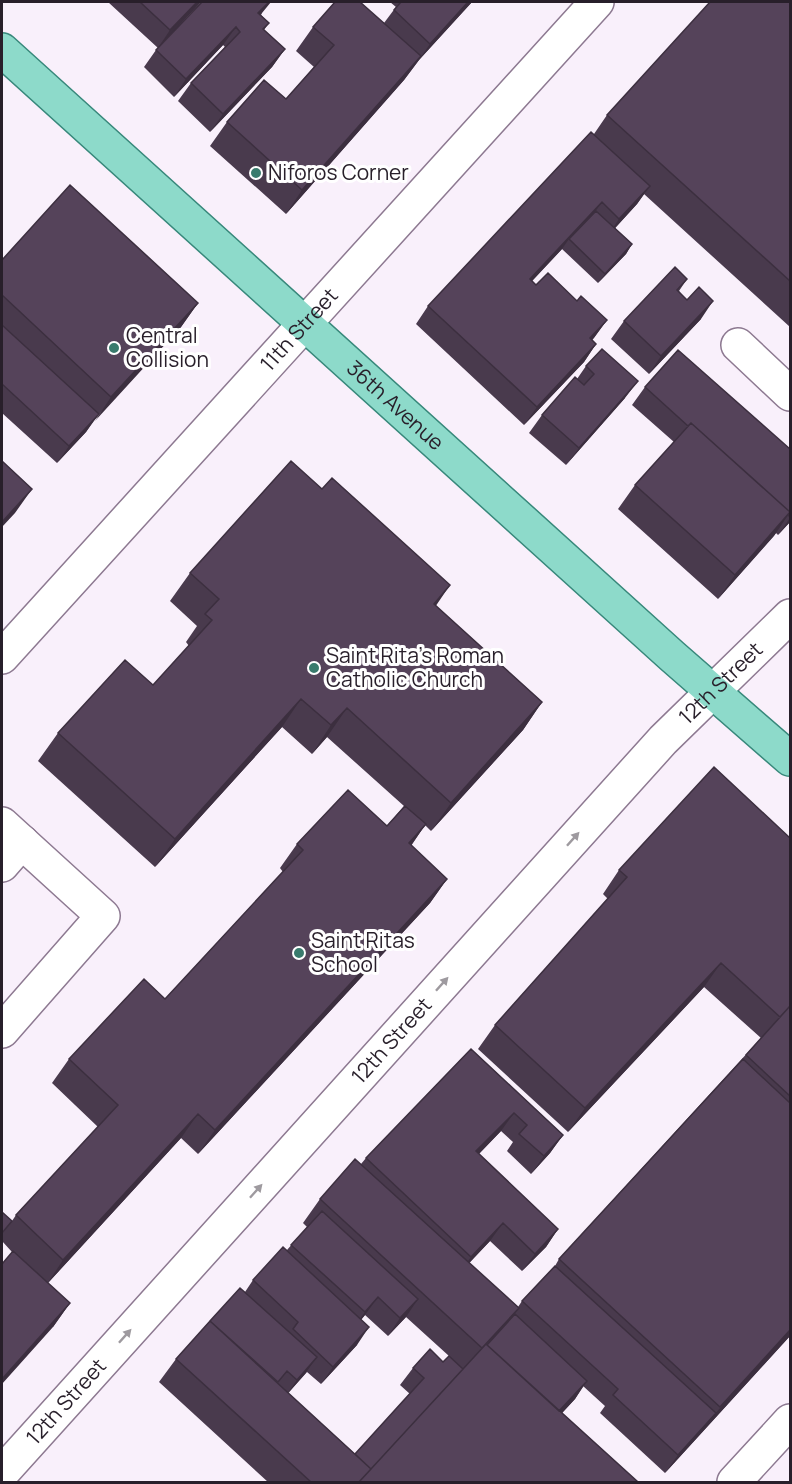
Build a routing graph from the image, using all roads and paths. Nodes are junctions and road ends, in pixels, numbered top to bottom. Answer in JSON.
{"nodes":[{"id":1,"x":597,"y":2,"type":"edge"},
{"id":2,"x":2,"y":50,"type":"edge"},
{"id":3,"x":303,"y":325,"type":"junction"},
{"id":4,"x":738,"y":345,"type":"dead end"},
{"id":5,"x":790,"y":394,"type":"edge"},
{"id":6,"x":790,"y":616,"type":"edge"},
{"id":7,"x":2,"y":657,"type":"edge"},
{"id":8,"x":714,"y":693,"type":"junction"},
{"id":9,"x":790,"y":759,"type":"edge"},
{"id":10,"x":8,"y":843,"type":"edge"},
{"id":11,"x":2,"y":1030,"type":"edge"},
{"id":12,"x":790,"y":1421,"type":"edge"},
{"id":13,"x":2,"y":1473,"type":"edge"},
{"id":14,"x":734,"y":1482,"type":"edge"}],
"edges":[{"from":1,"to":3,"type":"street","name":"11th Street"},
{"from":2,"to":3,"type":"main road","name":"36th Avenue"},
{"from":3,"to":7,"type":"street","name":"11th Street"},
{"from":3,"to":8,"type":"main road","name":"36th Avenue"},
{"from":4,"to":5,"type":"street"},
{"from":6,"to":8,"type":"street","name":"12th Street"},
{"from":8,"to":9,"type":"main road","name":"36th Avenue"},
{"from":13,"to":8,"type":"street","name":"12th Street","one_way":true},
{"from":10,"to":11,"type":"street"},
{"from":12,"to":14,"type":"street"}]}
